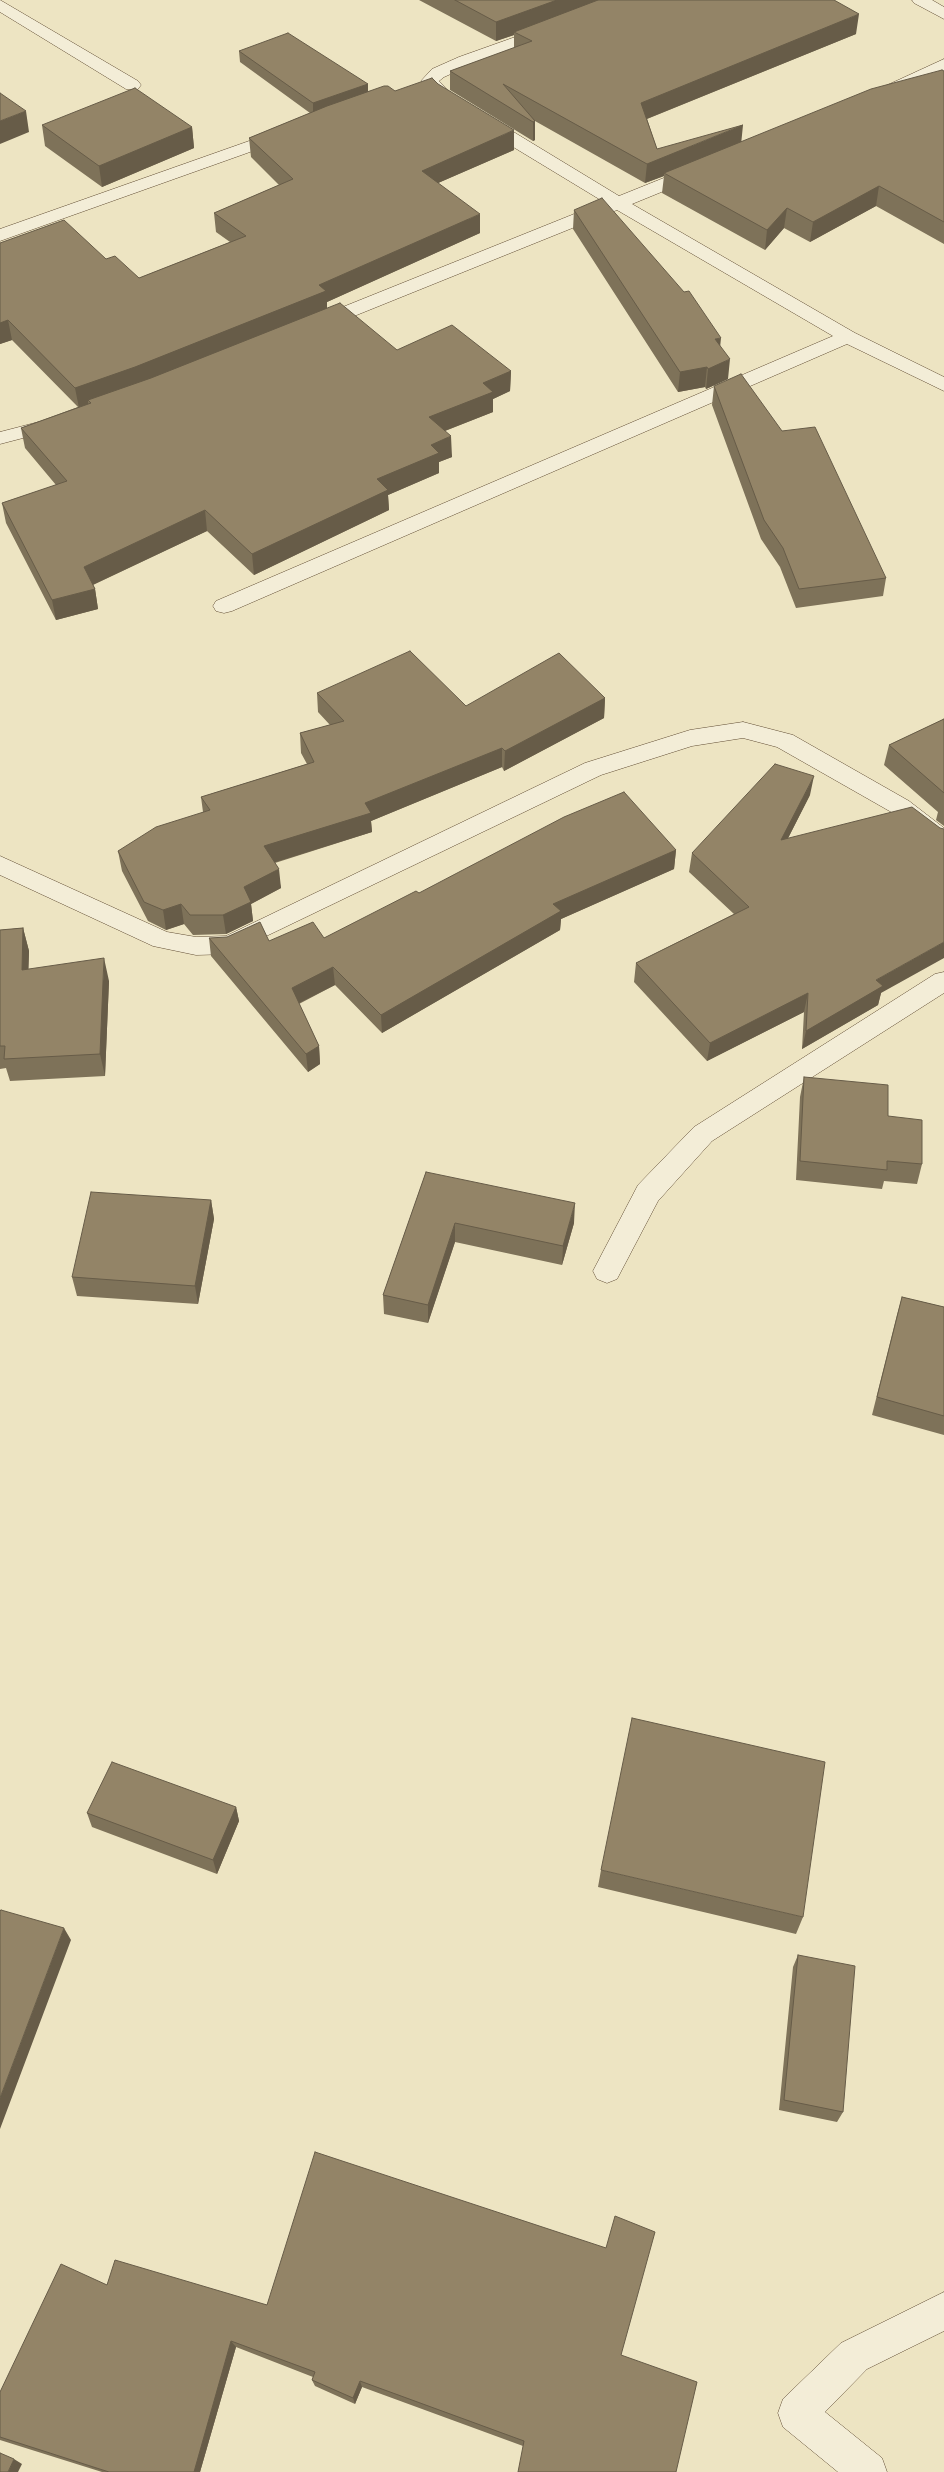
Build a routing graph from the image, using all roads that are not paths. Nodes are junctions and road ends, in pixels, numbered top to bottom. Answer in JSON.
{"nodes":[{"id":1,"x":920,"y":0,"type":"edge"},
{"id":2,"x":0,"y":5,"type":"edge"},
{"id":3,"x":944,"y":14,"type":"edge"},
{"id":4,"x":565,"y":24,"type":"edge"},
{"id":5,"x":944,"y":64,"type":"edge"},
{"id":6,"x":429,"y":81,"type":"junction"},
{"id":7,"x":132,"y":86,"type":"dead end"},
{"id":8,"x":410,"y":88,"type":"edge"},
{"id":9,"x":875,"y":97,"type":"edge"},
{"id":10,"x":298,"y":128,"type":"edge"},
{"id":11,"x":716,"y":163,"type":"edge"},
{"id":12,"x":618,"y":203,"type":"junction"},
{"id":13,"x":0,"y":235,"type":"edge"},
{"id":14,"x":298,"y":332,"type":"edge"},
{"id":15,"x":848,"y":337,"type":"junction"},
{"id":16,"x":944,"y":385,"type":"edge"},
{"id":17,"x":74,"y":418,"type":"edge"},
{"id":18,"x":0,"y":438,"type":"edge"},
{"id":19,"x":224,"y":606,"type":"dead end"},
{"id":20,"x":944,"y":840,"type":"edge"},
{"id":21,"x":0,"y":864,"type":"edge"},
{"id":22,"x":944,"y":981,"type":"edge"},
{"id":23,"x":607,"y":1270,"type":"dead end"},
{"id":24,"x":944,"y":2311,"type":"edge"},
{"id":25,"x":868,"y":2472,"type":"edge"}],
"edges":[{"from":1,"to":3,"type":"street"},
{"from":2,"to":7,"type":"street"},
{"from":4,"to":6,"type":"street"},
{"from":5,"to":9,"type":"street"},
{"from":6,"to":8,"type":"street"},
{"from":6,"to":12,"type":"street"},
{"from":10,"to":13,"type":"street"},
{"from":11,"to":12,"type":"street"},
{"from":12,"to":14,"type":"street"},
{"from":12,"to":15,"type":"street"},
{"from":15,"to":16,"type":"street"},
{"from":15,"to":19,"type":"street"},
{"from":17,"to":18,"type":"street"},
{"from":20,"to":21,"type":"street"},
{"from":22,"to":23,"type":"street"},
{"from":24,"to":25,"type":"street"}]}
